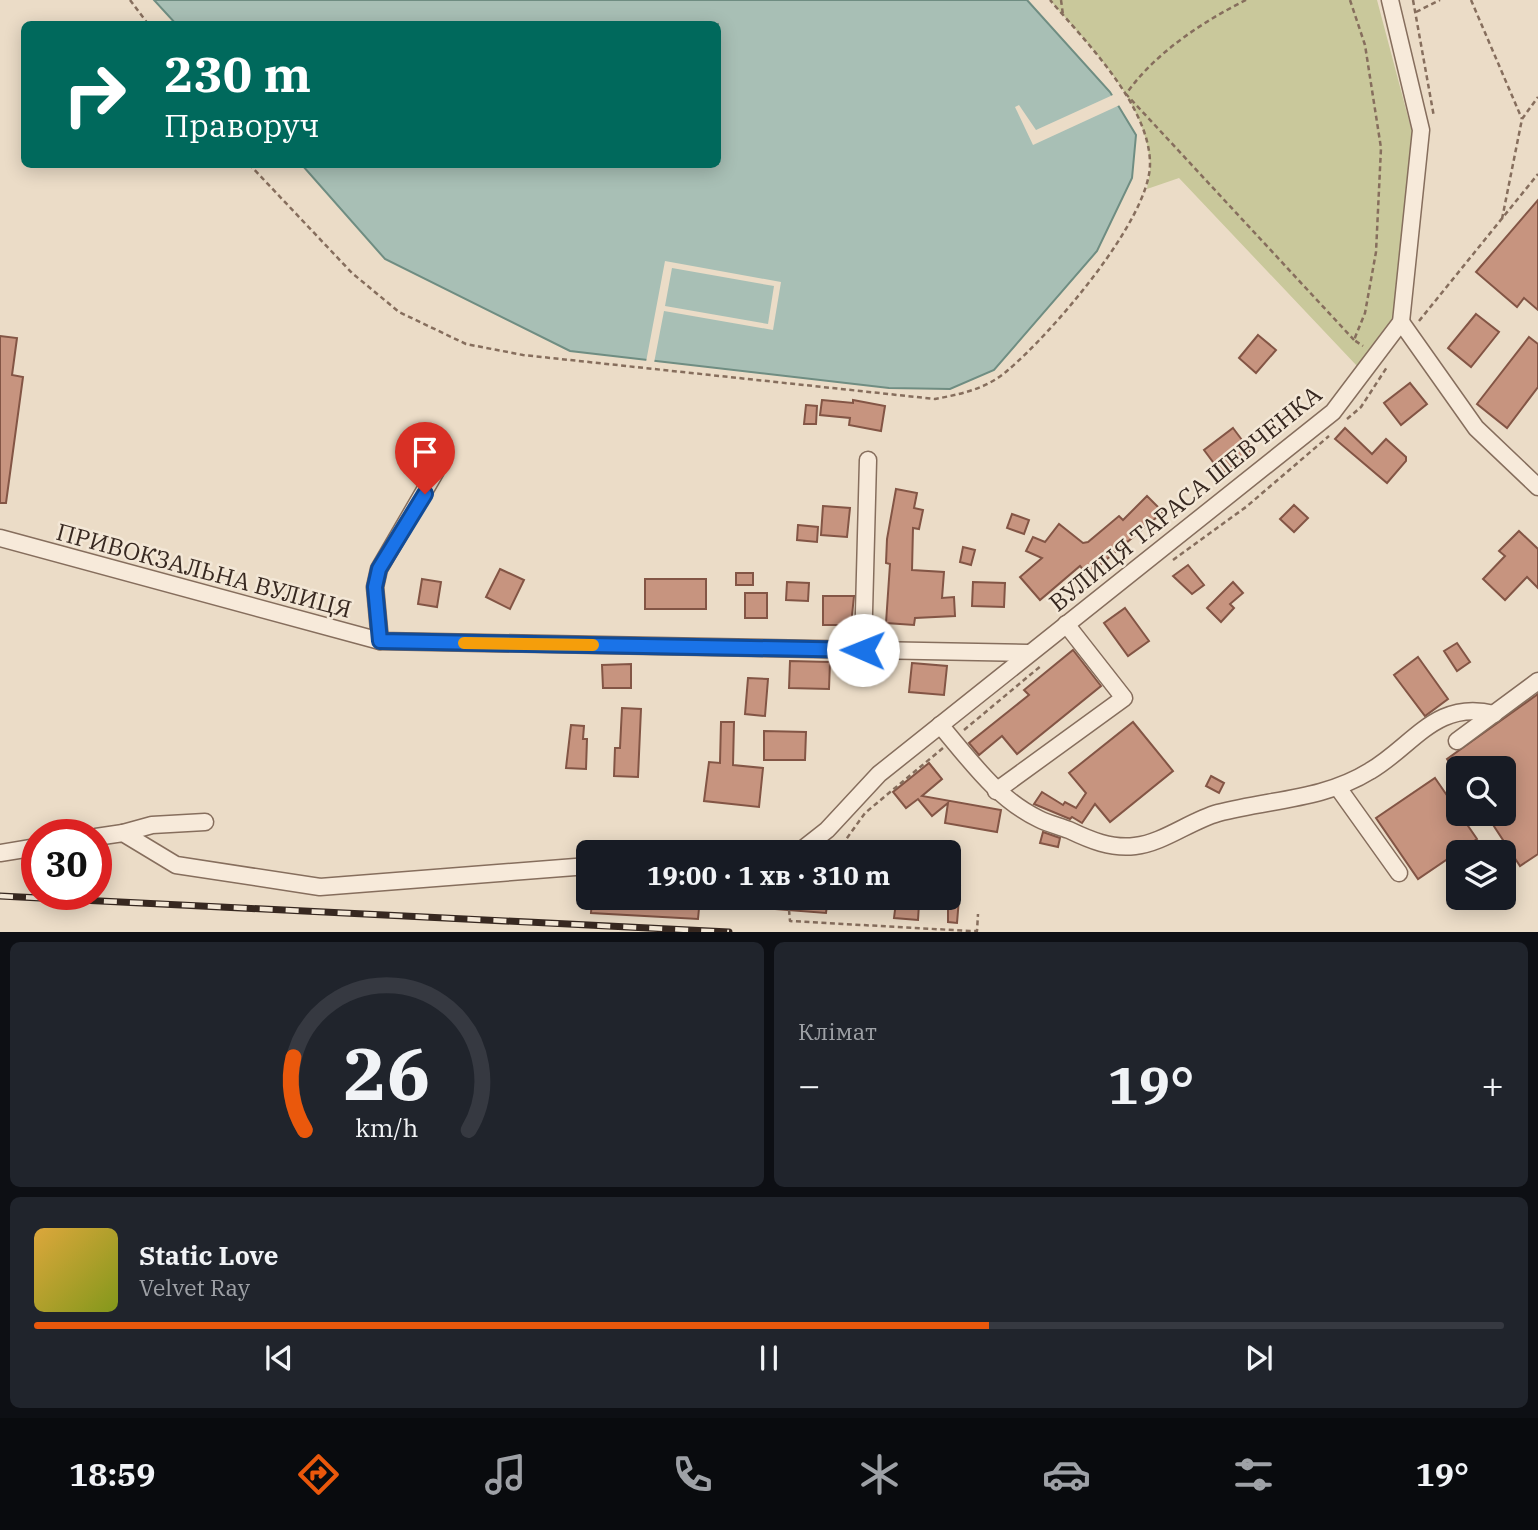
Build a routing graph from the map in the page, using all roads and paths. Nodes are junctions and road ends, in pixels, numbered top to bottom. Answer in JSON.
{"nodes":[{"id":1,"x":130,"y":0,"type":"edge"},
{"id":2,"x":1050,"y":0,"type":"edge"},
{"id":3,"x":1061,"y":0,"type":"edge"},
{"id":4,"x":1246,"y":0,"type":"edge"},
{"id":5,"x":1350,"y":0,"type":"edge"},
{"id":6,"x":1390,"y":0,"type":"edge"},
{"id":7,"x":1440,"y":0,"type":"edge"},
{"id":8,"x":1471,"y":0,"type":"edge"},
{"id":9,"x":1416,"y":12,"type":"dead end"},
{"id":10,"x":1063,"y":15,"type":"junction"},
{"id":11,"x":146,"y":21,"type":"edge"},
{"id":12,"x":1126,"y":94,"type":"junction"},
{"id":13,"x":1538,"y":97,"type":"edge"},
{"id":14,"x":1522,"y":119,"type":"junction"},
{"id":15,"x":253,"y":168,"type":"edge"},
{"id":16,"x":1501,"y":220,"type":"dead end"},
{"id":17,"x":1401,"y":322,"type":"junction"},
{"id":18,"x":1354,"y":340,"type":"junction"},
{"id":19,"x":1375,"y":355,"type":"junction"},
{"id":20,"x":868,"y":460,"type":"dead end"},
{"id":21,"x":436,"y":471,"type":"dead end"},
{"id":22,"x":1538,"y":486,"type":"edge"},
{"id":23,"x":0,"y":538,"type":"edge"},
{"id":24,"x":1066,"y":624,"type":"junction"},
{"id":25,"x":380,"y":641,"type":"junction"},
{"id":26,"x":863,"y":650,"type":"junction"},
{"id":27,"x":1028,"y":653,"type":"junction"},
{"id":28,"x":1538,"y":681,"type":"edge"},
{"id":29,"x":1494,"y":714,"type":"junction"},
{"id":30,"x":940,"y":725,"type":"junction"},
{"id":31,"x":1457,"y":741,"type":"dead end"},
{"id":32,"x":1339,"y":789,"type":"junction"},
{"id":33,"x":996,"y":791,"type":"junction"},
{"id":34,"x":205,"y":822,"type":"dead end"},
{"id":35,"x":122,"y":833,"type":"junction"},
{"id":36,"x":112,"y":835,"type":"edge"},
{"id":37,"x":815,"y":840,"type":"edge"},
{"id":38,"x":21,"y":850,"type":"edge"},
{"id":39,"x":0,"y":853,"type":"edge"},
{"id":40,"x":576,"y":867,"type":"edge"},
{"id":41,"x":1399,"y":873,"type":"dead end"},
{"id":42,"x":789,"y":910,"type":"dead end"},
{"id":43,"x":978,"y":914,"type":"dead end"}],
"edges":[{"from":1,"to":11,"type":"path"},
{"from":2,"to":10,"type":"path"},
{"from":3,"to":10,"type":"path"},
{"from":4,"to":12,"type":"path"},
{"from":5,"to":18,"type":"path"},
{"from":6,"to":17,"type":"street"},
{"from":7,"to":9,"type":"path"},
{"from":8,"to":14,"type":"path"},
{"from":10,"to":12,"type":"path"},
{"from":12,"to":15,"type":"path"},
{"from":12,"to":18,"type":"path"},
{"from":13,"to":14,"type":"path"},
{"from":14,"to":16,"type":"path"},
{"from":17,"to":19,"type":"street","name":"ВУЛИЦЯ ТАРАСА ШЕВЧЕНКА"},
{"from":17,"to":22,"type":"street"},
{"from":18,"to":19,"type":"path"},
{"from":19,"to":24,"type":"street","name":"ВУЛИЦЯ ТАРАСА ШЕВЧЕНКА"},
{"from":20,"to":26,"type":"street"},
{"from":21,"to":25,"type":"street"},
{"from":23,"to":25,"type":"street","name":"ПРИВОКЗАЛЬНА ВУЛИЦЯ"},
{"from":24,"to":27,"type":"street","name":"ВУЛИЦЯ ТАРАСА ШЕВЧЕНКА"},
{"from":24,"to":33,"type":"street"},
{"from":25,"to":26,"type":"street","name":"ПРИВОКЗАЛЬНА ВУЛИЦЯ"},
{"from":26,"to":27,"type":"street","name":"ПРИВОКЗАЛЬНА ВУЛИЦЯ"},
{"from":27,"to":30,"type":"street","name":"ВУЛИЦЯ ТАРАСА ШЕВЧЕНКА"},
{"from":28,"to":29,"type":"street"},
{"from":29,"to":31,"type":"street"},
{"from":29,"to":32,"type":"street"},
{"from":30,"to":33,"type":"street"},
{"from":30,"to":37,"type":"street","name":"ВУЛИЦЯ ТАРАСА ШЕВЧЕНКА"},
{"from":32,"to":33,"type":"street"},
{"from":32,"to":41,"type":"street"},
{"from":34,"to":35,"type":"street"},
{"from":35,"to":36,"type":"street"},
{"from":35,"to":40,"type":"street"},
{"from":38,"to":39,"type":"street"},
{"from":42,"to":43,"type":"path"}]}
